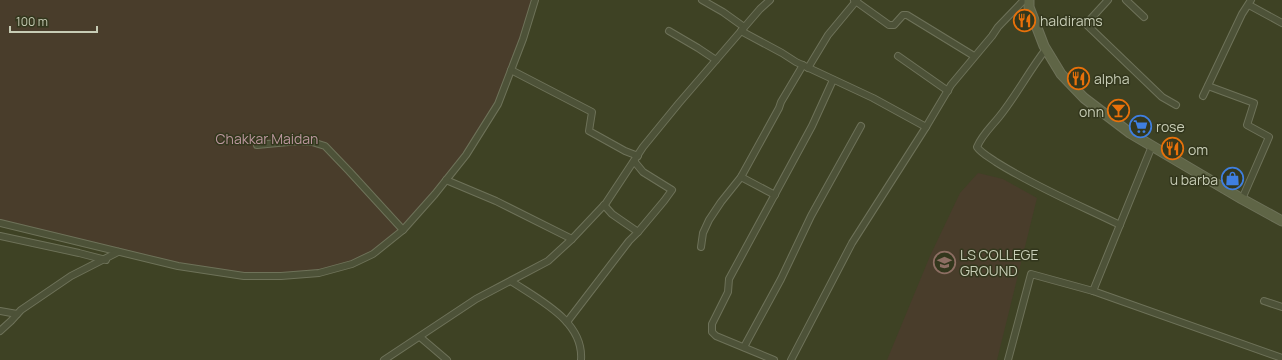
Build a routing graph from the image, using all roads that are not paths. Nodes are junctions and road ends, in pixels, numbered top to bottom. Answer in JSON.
{"nodes":[{"id":1,"x":535,"y":0,"type":"edge"},
{"id":2,"x":702,"y":0,"type":"edge"},
{"id":3,"x":770,"y":0,"type":"edge"},
{"id":4,"x":856,"y":0,"type":"edge"},
{"id":5,"x":1024,"y":0,"type":"edge"},
{"id":6,"x":1029,"y":0,"type":"edge"},
{"id":7,"x":1108,"y":0,"type":"edge"},
{"id":8,"x":1126,"y":0,"type":"edge"},
{"id":9,"x":1250,"y":2,"type":"edge"},
{"id":10,"x":1144,"y":17,"type":"dead end"},
{"id":11,"x":1282,"y":22,"type":"edge"},
{"id":12,"x":742,"y":29,"type":"junction"},
{"id":13,"x":669,"y":31,"type":"dead end"},
{"id":14,"x":1046,"y":49,"type":"junction"},
{"id":15,"x":898,"y":56,"type":"dead end"},
{"id":16,"x":974,"y":56,"type":"junction"},
{"id":17,"x":716,"y":60,"type":"junction"},
{"id":18,"x":806,"y":67,"type":"junction"},
{"id":19,"x":511,"y":70,"type":"junction"},
{"id":20,"x":833,"y":80,"type":"junction"},
{"id":21,"x":1208,"y":86,"type":"junction"},
{"id":22,"x":948,"y":91,"type":"junction"},
{"id":23,"x":1203,"y":96,"type":"dead end"},
{"id":24,"x":1176,"y":105,"type":"dead end"},
{"id":25,"x":861,"y":126,"type":"dead end"},
{"id":26,"x":926,"y":127,"type":"junction"},
{"id":27,"x":257,"y":146,"type":"dead end"},
{"id":28,"x":1152,"y":146,"type":"junction"},
{"id":29,"x":636,"y":159,"type":"junction"},
{"id":30,"x":741,"y":177,"type":"junction"},
{"id":31,"x":446,"y":180,"type":"junction"},
{"id":32,"x":775,"y":194,"type":"junction"},
{"id":33,"x":1242,"y":199,"type":"junction"},
{"id":34,"x":604,"y":206,"type":"junction"},
{"id":35,"x":1282,"y":220,"type":"edge"},
{"id":36,"x":0,"y":223,"type":"edge"},
{"id":37,"x":1120,"y":225,"type":"junction"},
{"id":38,"x":403,"y":230,"type":"junction"},
{"id":39,"x":638,"y":232,"type":"junction"},
{"id":40,"x":0,"y":236,"type":"edge"},
{"id":41,"x":572,"y":239,"type":"junction"},
{"id":42,"x":701,"y":247,"type":"dead end"},
{"id":43,"x":118,"y":252,"type":"junction"},
{"id":44,"x":106,"y":260,"type":"junction"},
{"id":45,"x":511,"y":282,"type":"junction"},
{"id":46,"x":1093,"y":291,"type":"junction"},
{"id":47,"x":1264,"y":301,"type":"dead end"},
{"id":48,"x":1282,"y":307,"type":"edge"},
{"id":49,"x":0,"y":311,"type":"edge"},
{"id":50,"x":17,"y":314,"type":"junction"},
{"id":51,"x":567,"y":322,"type":"junction"},
{"id":52,"x":0,"y":331,"type":"edge"},
{"id":53,"x":420,"y":337,"type":"junction"},
{"id":54,"x":744,"y":347,"type":"junction"},
{"id":55,"x":1282,"y":358,"type":"edge"},
{"id":56,"x":384,"y":360,"type":"edge"},
{"id":57,"x":447,"y":360,"type":"edge"},
{"id":58,"x":581,"y":360,"type":"edge"},
{"id":59,"x":774,"y":360,"type":"edge"},
{"id":60,"x":791,"y":360,"type":"edge"},
{"id":61,"x":1008,"y":360,"type":"edge"}],
"edges":[{"from":1,"to":19,"type":"street"},
{"from":2,"to":12,"type":"street"},
{"from":3,"to":12,"type":"street"},
{"from":4,"to":16,"type":"street"},
{"from":4,"to":18,"type":"street"},
{"from":5,"to":16,"type":"street"},
{"from":6,"to":14,"type":"main road"},
{"from":7,"to":24,"type":"street"},
{"from":8,"to":10,"type":"street"},
{"from":9,"to":11,"type":"street"},
{"from":9,"to":21,"type":"street"},
{"from":12,"to":17,"type":"street"},
{"from":12,"to":18,"type":"street"},
{"from":13,"to":17,"type":"street"},
{"from":14,"to":28,"type":"main road"},
{"from":14,"to":37,"type":"street"},
{"from":15,"to":22,"type":"street"},
{"from":16,"to":22,"type":"street"},
{"from":17,"to":29,"type":"street"},
{"from":18,"to":20,"type":"street"},
{"from":18,"to":30,"type":"street"},
{"from":19,"to":29,"type":"street"},
{"from":19,"to":31,"type":"street"},
{"from":20,"to":26,"type":"street"},
{"from":20,"to":32,"type":"street"},
{"from":21,"to":23,"type":"street"},
{"from":21,"to":33,"type":"street"},
{"from":22,"to":26,"type":"street"},
{"from":25,"to":54,"type":"street"},
{"from":26,"to":60,"type":"street"},
{"from":27,"to":38,"type":"street"},
{"from":28,"to":33,"type":"main road"},
{"from":28,"to":37,"type":"street"},
{"from":29,"to":34,"type":"street"},
{"from":29,"to":39,"type":"street"},
{"from":30,"to":32,"type":"street"},
{"from":30,"to":42,"type":"street"},
{"from":31,"to":38,"type":"street"},
{"from":31,"to":41,"type":"street"},
{"from":32,"to":54,"type":"street"},
{"from":33,"to":35,"type":"main road"},
{"from":34,"to":39,"type":"street"},
{"from":34,"to":41,"type":"street"},
{"from":36,"to":43,"type":"street"},
{"from":37,"to":46,"type":"street"},
{"from":38,"to":43,"type":"street"},
{"from":39,"to":51,"type":"street"},
{"from":40,"to":44,"type":"street"},
{"from":41,"to":45,"type":"street"},
{"from":43,"to":44,"type":"street"},
{"from":44,"to":50,"type":"street"},
{"from":45,"to":51,"type":"street"},
{"from":45,"to":53,"type":"street"},
{"from":46,"to":55,"type":"street"},
{"from":46,"to":61,"type":"street"},
{"from":47,"to":48,"type":"street"},
{"from":49,"to":50,"type":"street"},
{"from":50,"to":52,"type":"street"},
{"from":51,"to":58,"type":"street"},
{"from":53,"to":56,"type":"street"},
{"from":53,"to":57,"type":"street"},
{"from":54,"to":59,"type":"street"}]}
